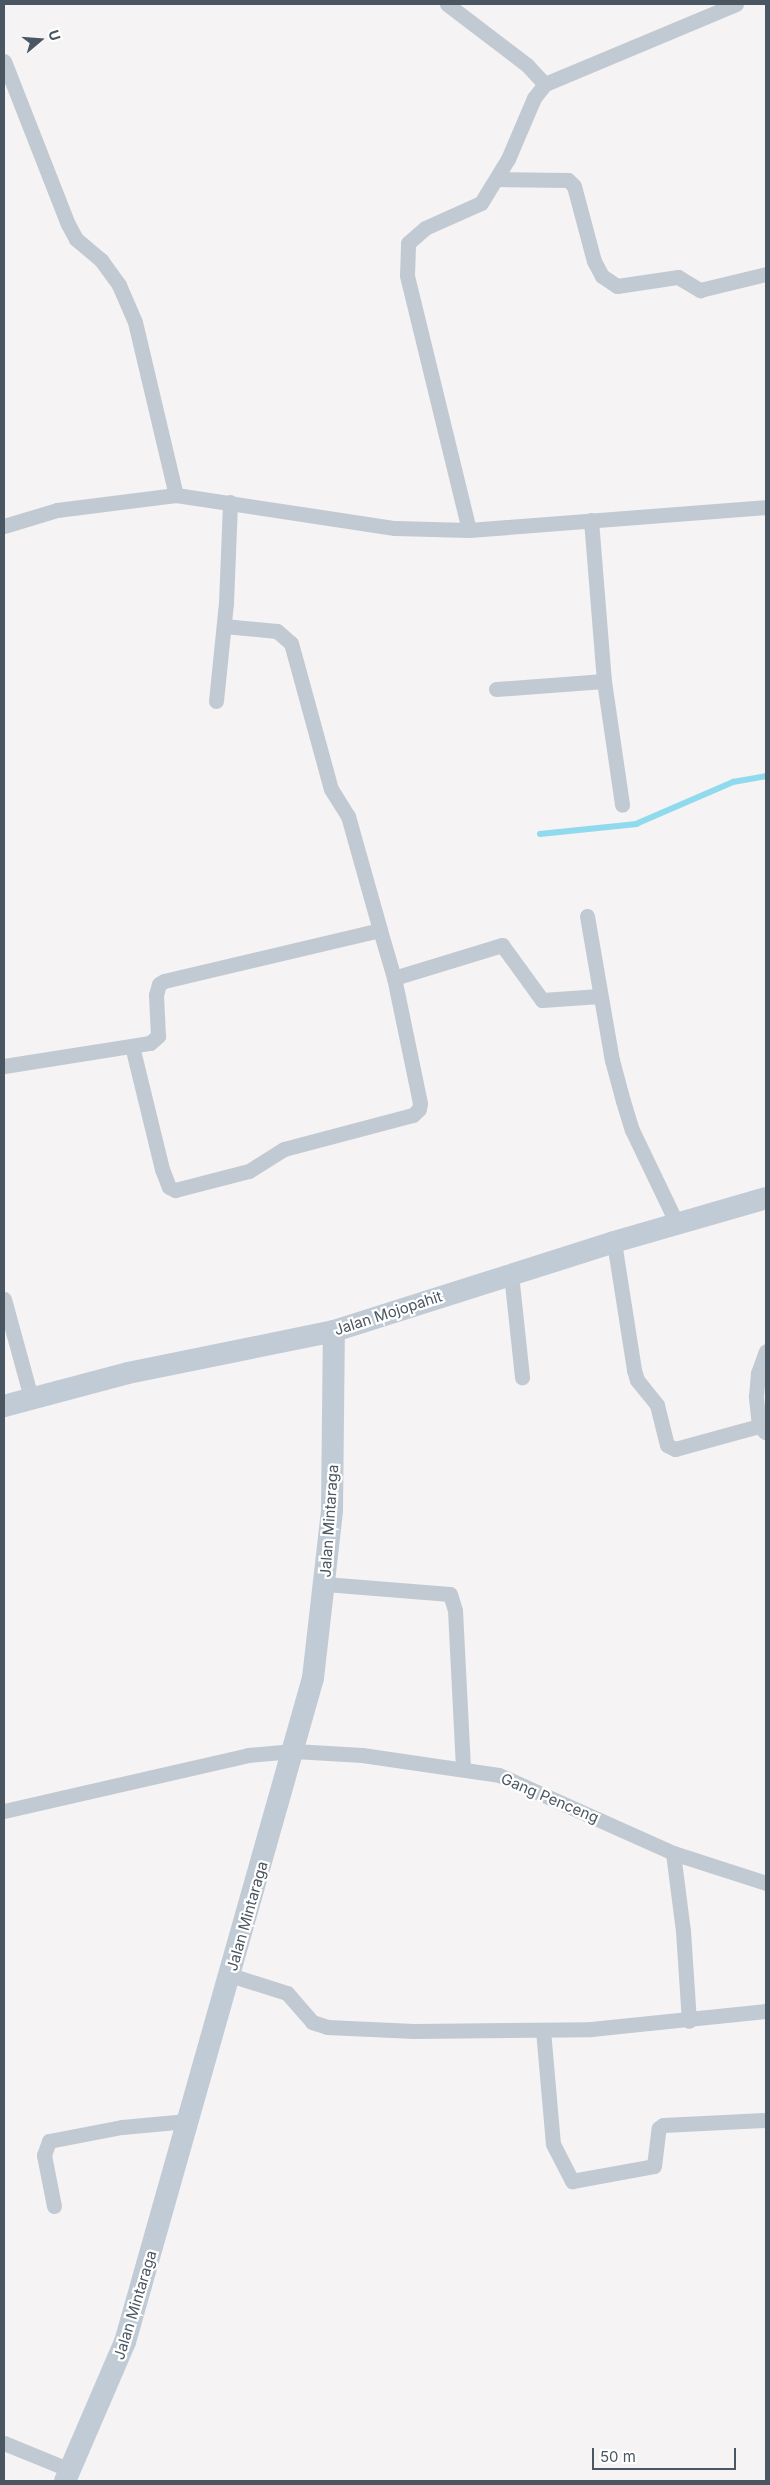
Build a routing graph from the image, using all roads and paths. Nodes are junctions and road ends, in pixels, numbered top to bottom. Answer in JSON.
{"nodes":[{"id":1,"x":447,"y":4,"type":"edge"},
{"id":2,"x":736,"y":4,"type":"edge"},
{"id":3,"x":4,"y":61,"type":"edge"},
{"id":4,"x":545,"y":84,"type":"junction"},
{"id":5,"x":498,"y":179,"type":"junction"},
{"id":6,"x":766,"y":274,"type":"edge"},
{"id":7,"x":176,"y":495,"type":"junction"},
{"id":8,"x":230,"y":502,"type":"junction"},
{"id":9,"x":766,"y":507,"type":"edge"},
{"id":10,"x":592,"y":520,"type":"junction"},
{"id":11,"x":5,"y":523,"type":"edge"},
{"id":12,"x":470,"y":530,"type":"junction"},
{"id":13,"x":224,"y":626,"type":"junction"},
{"id":14,"x":604,"y":681,"type":"junction"},
{"id":15,"x":496,"y":690,"type":"dead end"},
{"id":16,"x":216,"y":701,"type":"dead end"},
{"id":17,"x":622,"y":805,"type":"dead end"},
{"id":18,"x":587,"y":916,"type":"dead end"},
{"id":19,"x":380,"y":930,"type":"junction"},
{"id":20,"x":394,"y":978,"type":"junction"},
{"id":21,"x":600,"y":996,"type":"junction"},
{"id":22,"x":132,"y":1046,"type":"junction"},
{"id":23,"x":4,"y":1066,"type":"edge"},
{"id":24,"x":766,"y":1198,"type":"edge"},
{"id":25,"x":676,"y":1224,"type":"junction"},
{"id":26,"x":614,"y":1242,"type":"junction"},
{"id":27,"x":511,"y":1274,"type":"junction"},
{"id":28,"x":4,"y":1299,"type":"edge"},
{"id":29,"x":334,"y":1332,"type":"junction"},
{"id":30,"x":766,"y":1351,"type":"edge"},
{"id":31,"x":522,"y":1377,"type":"dead end"},
{"id":32,"x":31,"y":1398,"type":"junction"},
{"id":33,"x":4,"y":1406,"type":"edge"},
{"id":34,"x":763,"y":1430,"type":"edge"},
{"id":35,"x":325,"y":1584,"type":"junction"},
{"id":36,"x":294,"y":1751,"type":"junction"},
{"id":37,"x":463,"y":1767,"type":"junction"},
{"id":38,"x":4,"y":1811,"type":"edge"},
{"id":39,"x":673,"y":1853,"type":"junction"},
{"id":40,"x":766,"y":1883,"type":"edge"},
{"id":41,"x":230,"y":1975,"type":"junction"},
{"id":42,"x":766,"y":2011,"type":"edge"},
{"id":43,"x":688,"y":2021,"type":"junction"},
{"id":44,"x":543,"y":2030,"type":"junction"},
{"id":45,"x":766,"y":2120,"type":"edge"},
{"id":46,"x":187,"y":2121,"type":"junction"},
{"id":47,"x":54,"y":2206,"type":"dead end"},
{"id":48,"x":4,"y":2443,"type":"edge"},
{"id":49,"x":68,"y":2476,"type":"edge"}],
"edges":[{"from":1,"to":4,"type":"street"},
{"from":2,"to":4,"type":"street"},
{"from":3,"to":7,"type":"street"},
{"from":4,"to":5,"type":"street"},
{"from":5,"to":6,"type":"street"},
{"from":5,"to":12,"type":"street"},
{"from":7,"to":8,"type":"street"},
{"from":7,"to":11,"type":"street"},
{"from":8,"to":12,"type":"street"},
{"from":8,"to":13,"type":"street"},
{"from":9,"to":10,"type":"street"},
{"from":10,"to":12,"type":"street"},
{"from":10,"to":14,"type":"street"},
{"from":13,"to":16,"type":"street"},
{"from":13,"to":19,"type":"street"},
{"from":14,"to":15,"type":"street"},
{"from":14,"to":17,"type":"street"},
{"from":18,"to":21,"type":"street"},
{"from":19,"to":20,"type":"street"},
{"from":19,"to":22,"type":"street"},
{"from":20,"to":21,"type":"street"},
{"from":20,"to":22,"type":"street"},
{"from":21,"to":25,"type":"street"},
{"from":22,"to":23,"type":"street"},
{"from":24,"to":25,"type":"street","name":"Jalan Mojopahit"},
{"from":25,"to":26,"type":"street","name":"Jalan Mojopahit"},
{"from":26,"to":27,"type":"street","name":"Jalan Mojopahit"},
{"from":26,"to":34,"type":"street"},
{"from":27,"to":29,"type":"street","name":"Jalan Mojopahit"},
{"from":27,"to":31,"type":"street"},
{"from":28,"to":32,"type":"street"},
{"from":29,"to":32,"type":"street","name":"Jalan Mojopahit"},
{"from":29,"to":35,"type":"street","name":"Jalan Mintaraga"},
{"from":30,"to":34,"type":"street"},
{"from":32,"to":33,"type":"street","name":"Jalan Mojopahit"},
{"from":35,"to":36,"type":"street","name":"Jalan Mintaraga"},
{"from":35,"to":37,"type":"street"},
{"from":36,"to":37,"type":"street","name":"Gang Penceng"},
{"from":36,"to":38,"type":"street","name":"Gang Penceng"},
{"from":36,"to":41,"type":"street","name":"Jalan Mintaraga"},
{"from":37,"to":39,"type":"street","name":"Gang Penceng"},
{"from":39,"to":40,"type":"street","name":"Gang Penceng"},
{"from":39,"to":43,"type":"street"},
{"from":41,"to":44,"type":"street"},
{"from":41,"to":46,"type":"street","name":"Jalan Mintaraga"},
{"from":42,"to":43,"type":"street"},
{"from":43,"to":44,"type":"street"},
{"from":44,"to":45,"type":"street"},
{"from":46,"to":47,"type":"street"},
{"from":46,"to":49,"type":"street","name":"Jalan Mintaraga"},
{"from":48,"to":49,"type":"street"}]}
